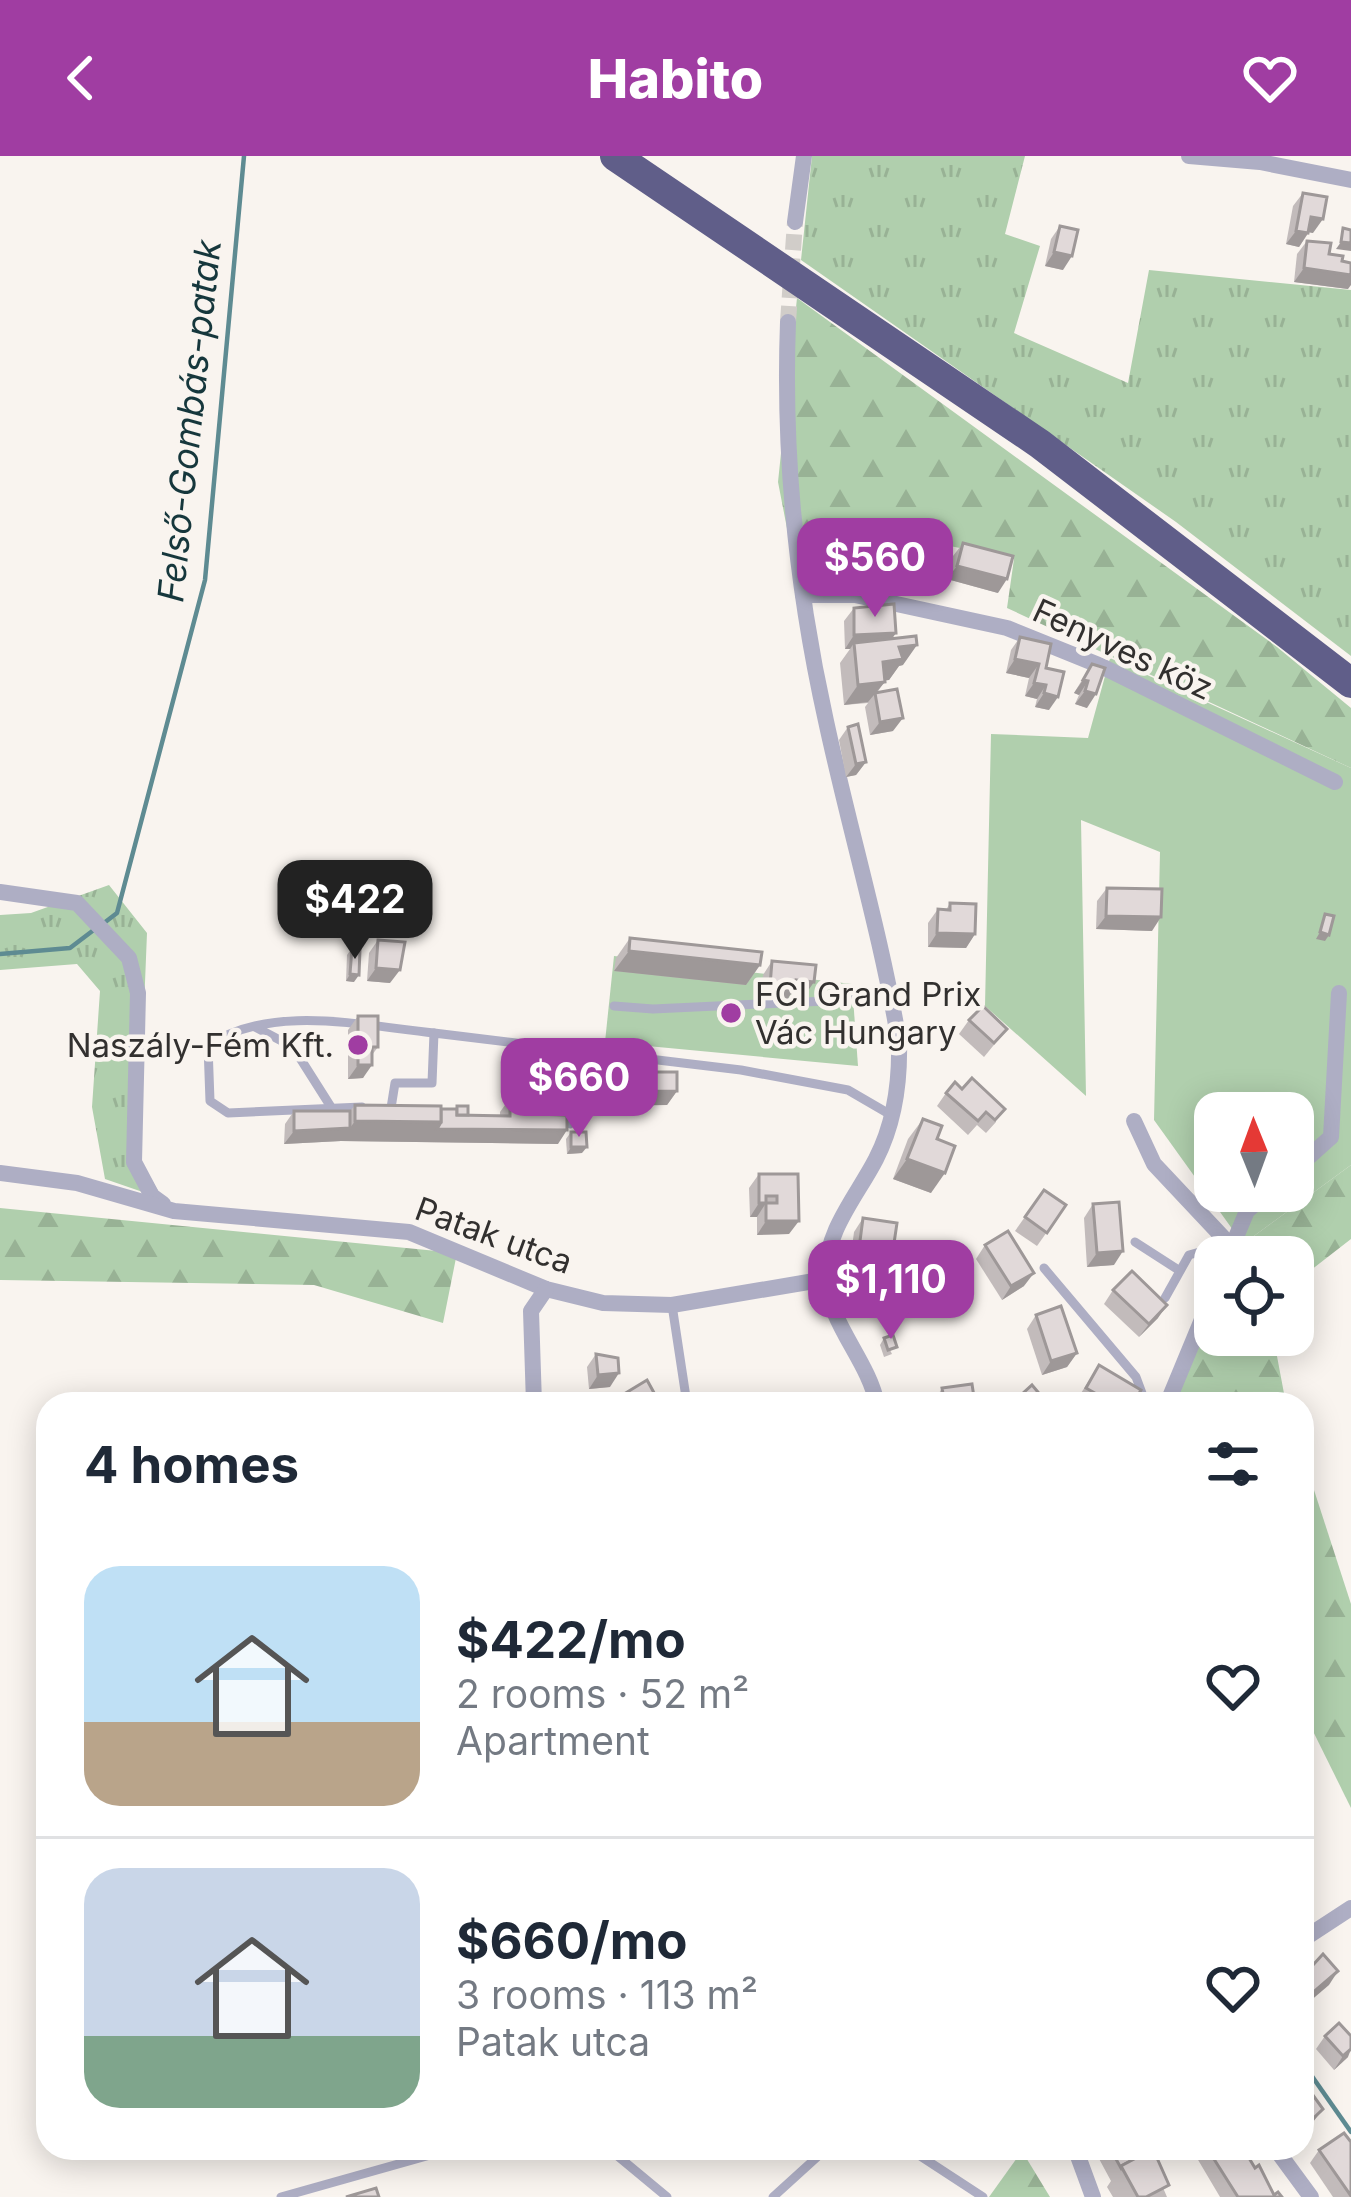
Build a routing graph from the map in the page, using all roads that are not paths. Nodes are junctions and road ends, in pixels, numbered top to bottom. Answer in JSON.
{"nodes":[{"id":1,"x":615,"y":156,"type":"edge"},
{"id":2,"x":804,"y":156,"type":"edge"},
{"id":3,"x":1189,"y":156,"type":"edge"},
{"id":4,"x":1351,"y":180,"type":"edge"},
{"id":5,"x":795,"y":222,"type":"tunnel mouth"},
{"id":6,"x":788,"y":322,"type":"tunnel mouth"},
{"id":7,"x":803,"y":596,"type":"junction"},
{"id":8,"x":1351,"y":683,"type":"edge"},
{"id":9,"x":1335,"y":782,"type":"dead end"},
{"id":10,"x":0,"y":892,"type":"edge"},
{"id":11,"x":1340,"y":993,"type":"dead end"},
{"id":12,"x":891,"y":998,"type":"junction"},
{"id":13,"x":614,"y":1006,"type":"dead end"},
{"id":14,"x":254,"y":1027,"type":"junction"},
{"id":15,"x":434,"y":1033,"type":"junction"},
{"id":16,"x":580,"y":1051,"type":"junction"},
{"id":17,"x":525,"y":1104,"type":"edge"},
{"id":18,"x":331,"y":1107,"type":"junction"},
{"id":19,"x":891,"y":1115,"type":"junction"},
{"id":20,"x":1134,"y":1120,"type":"dead end"},
{"id":21,"x":1314,"y":1152,"type":"edge"},
{"id":22,"x":0,"y":1173,"type":"edge"},
{"id":23,"x":174,"y":1211,"type":"junction"},
{"id":24,"x":1212,"y":1236,"type":"edge"},
{"id":25,"x":1135,"y":1242,"type":"dead end"},
{"id":26,"x":1194,"y":1253,"type":"edge"},
{"id":27,"x":1044,"y":1268,"type":"dead end"},
{"id":28,"x":1177,"y":1268,"type":"junction"},
{"id":29,"x":826,"y":1279,"type":"junction"},
{"id":30,"x":546,"y":1288,"type":"junction"},
{"id":31,"x":1166,"y":1298,"type":"edge"},
{"id":32,"x":672,"y":1305,"type":"junction"},
{"id":33,"x":1194,"y":1339,"type":"edge"},
{"id":34,"x":534,"y":1392,"type":"edge"},
{"id":35,"x":685,"y":1392,"type":"edge"},
{"id":36,"x":874,"y":1392,"type":"edge"},
{"id":37,"x":1142,"y":1392,"type":"edge"},
{"id":38,"x":1172,"y":1392,"type":"edge"},
{"id":39,"x":1351,"y":1908,"type":"edge"},
{"id":40,"x":1314,"y":1932,"type":"edge"},
{"id":41,"x":412,"y":2160,"type":"edge"},
{"id":42,"x":622,"y":2160,"type":"edge"},
{"id":43,"x":814,"y":2160,"type":"edge"},
{"id":44,"x":926,"y":2160,"type":"edge"},
{"id":45,"x":1079,"y":2160,"type":"edge"},
{"id":46,"x":1284,"y":2160,"type":"edge"},
{"id":47,"x":281,"y":2197,"type":"edge"},
{"id":48,"x":667,"y":2197,"type":"edge"},
{"id":49,"x":773,"y":2197,"type":"edge"},
{"id":50,"x":982,"y":2197,"type":"edge"},
{"id":51,"x":1093,"y":2197,"type":"edge"},
{"id":52,"x":1311,"y":2197,"type":"edge"}],
"edges":[{"from":1,"to":8,"type":"highway"},
{"from":2,"to":5,"type":"street"},
{"from":3,"to":4,"type":"street"},
{"from":6,"to":7,"type":"street"},
{"from":7,"to":9,"type":"street","name":"Fenyves köz"},
{"from":7,"to":12,"type":"street"},
{"from":10,"to":23,"type":"street"},
{"from":11,"to":21,"type":"street"},
{"from":12,"to":13,"type":"lane"},
{"from":12,"to":19,"type":"street"},
{"from":14,"to":15,"type":"lane"},
{"from":14,"to":18,"type":"lane"},
{"from":14,"to":18,"type":"lane"},
{"from":15,"to":16,"type":"lane"},
{"from":15,"to":18,"type":"lane"},
{"from":16,"to":17,"type":"lane"},
{"from":16,"to":19,"type":"lane"},
{"from":19,"to":29,"type":"street"},
{"from":20,"to":24,"type":"street"},
{"from":22,"to":23,"type":"street","name":"Patak utca"},
{"from":23,"to":30,"type":"street","name":"Patak utca"},
{"from":25,"to":28,"type":"lane"},
{"from":26,"to":28,"type":"lane"},
{"from":27,"to":37,"type":"lane"},
{"from":28,"to":31,"type":"lane"},
{"from":29,"to":32,"type":"street","name":"Patak utca"},
{"from":29,"to":36,"type":"street"},
{"from":30,"to":32,"type":"street","name":"Patak utca"},
{"from":30,"to":34,"type":"street"},
{"from":32,"to":35,"type":"lane"},
{"from":33,"to":38,"type":"street"},
{"from":39,"to":40,"type":"street"},
{"from":41,"to":47,"type":"lane"},
{"from":42,"to":48,"type":"lane"},
{"from":43,"to":49,"type":"lane"},
{"from":44,"to":50,"type":"lane"},
{"from":45,"to":51,"type":"street"},
{"from":46,"to":52,"type":"street"}]}
